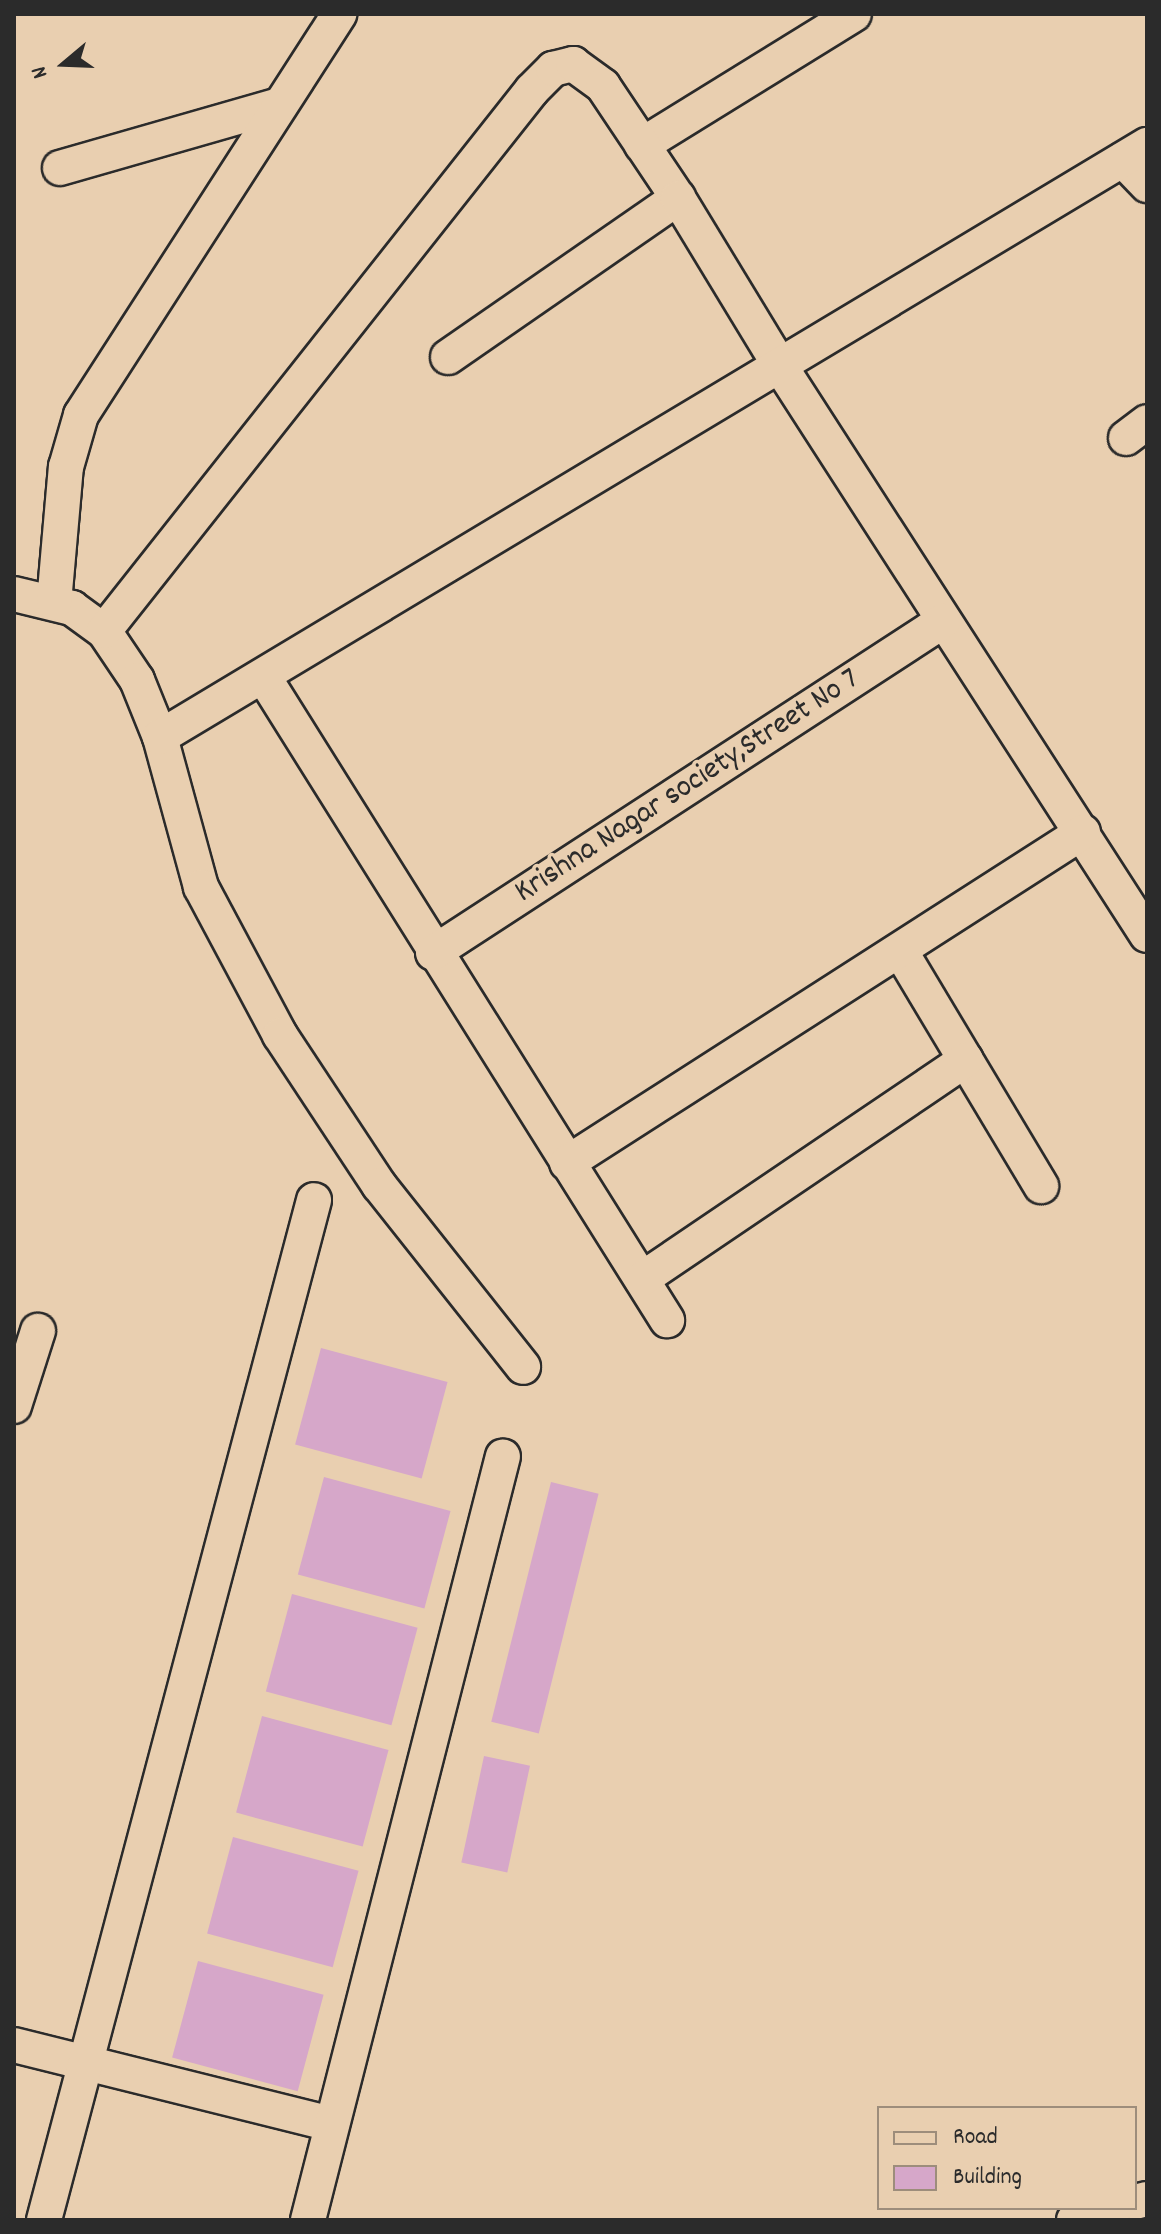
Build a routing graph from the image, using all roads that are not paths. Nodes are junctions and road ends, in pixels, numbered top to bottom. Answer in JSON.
{"nodes":[{"id":1,"x":339,"y":14,"type":"edge"},
{"id":2,"x":854,"y":14,"type":"edge"},
{"id":3,"x":280,"y":105,"type":"junction"},
{"id":4,"x":642,"y":145,"type":"junction"},
{"id":5,"x":1135,"y":152,"type":"edge"},
{"id":6,"x":60,"y":168,"type":"dead end"},
{"id":7,"x":1147,"y":185,"type":"edge"},
{"id":8,"x":678,"y":198,"type":"junction"},
{"id":9,"x":448,"y":357,"type":"dead end"},
{"id":10,"x":780,"y":366,"type":"junction"},
{"id":11,"x":14,"y":594,"type":"edge"},
{"id":12,"x":54,"y":603,"type":"junction"},
{"id":13,"x":943,"y":621,"type":"junction"},
{"id":14,"x":104,"y":631,"type":"junction"},
{"id":15,"x":265,"y":679,"type":"junction"},
{"id":16,"x":160,"y":737,"type":"junction"},
{"id":17,"x":1083,"y":832,"type":"junction"},
{"id":18,"x":1147,"y":935,"type":"edge"},
{"id":19,"x":901,"y":952,"type":"junction"},
{"id":20,"x":433,"y":953,"type":"junction"},
{"id":21,"x":966,"y":1060,"type":"junction"},
{"id":22,"x":567,"y":1163,"type":"junction"},
{"id":23,"x":1041,"y":1186,"type":"dead end"},
{"id":24,"x":314,"y":1200,"type":"dead end"},
{"id":25,"x":642,"y":1279,"type":"junction"},
{"id":26,"x":667,"y":1320,"type":"dead end"},
{"id":27,"x":38,"y":1331,"type":"dead end"},
{"id":28,"x":523,"y":1367,"type":"dead end"},
{"id":29,"x":14,"y":1406,"type":"edge"},
{"id":30,"x":503,"y":1456,"type":"dead end"},
{"id":31,"x":14,"y":2045,"type":"edge"},
{"id":32,"x":84,"y":2061,"type":"junction"},
{"id":33,"x":331,"y":2124,"type":"junction"},
{"id":34,"x":1108,"y":2210,"type":"edge"},
{"id":35,"x":44,"y":2220,"type":"edge"},
{"id":36,"x":308,"y":2220,"type":"edge"},
{"id":37,"x":1074,"y":2220,"type":"edge"}],
"edges":[{"from":1,"to":3,"type":"street"},
{"from":2,"to":4,"type":"street"},
{"from":3,"to":6,"type":"street"},
{"from":3,"to":12,"type":"street"},
{"from":4,"to":8,"type":"street"},
{"from":4,"to":14,"type":"street"},
{"from":5,"to":7,"type":"street"},
{"from":5,"to":10,"type":"street"},
{"from":8,"to":9,"type":"street"},
{"from":8,"to":10,"type":"street"},
{"from":10,"to":13,"type":"street"},
{"from":10,"to":15,"type":"street"},
{"from":11,"to":12,"type":"street"},
{"from":12,"to":14,"type":"street"},
{"from":13,"to":17,"type":"street"},
{"from":13,"to":20,"type":"street","name":"Krishna Nagar society,Street No 7"},
{"from":14,"to":16,"type":"street"},
{"from":15,"to":16,"type":"street"},
{"from":15,"to":20,"type":"street"},
{"from":16,"to":28,"type":"street"},
{"from":17,"to":18,"type":"street"},
{"from":17,"to":19,"type":"street"},
{"from":19,"to":21,"type":"street"},
{"from":19,"to":22,"type":"street"},
{"from":20,"to":22,"type":"street"},
{"from":21,"to":23,"type":"street"},
{"from":21,"to":25,"type":"street"},
{"from":22,"to":25,"type":"street"},
{"from":24,"to":32,"type":"street"},
{"from":25,"to":26,"type":"street"},
{"from":27,"to":29,"type":"street"},
{"from":30,"to":33,"type":"street"},
{"from":31,"to":32,"type":"street"},
{"from":32,"to":33,"type":"street"},
{"from":32,"to":35,"type":"street"},
{"from":33,"to":36,"type":"street"},
{"from":34,"to":37,"type":"street"}]}
